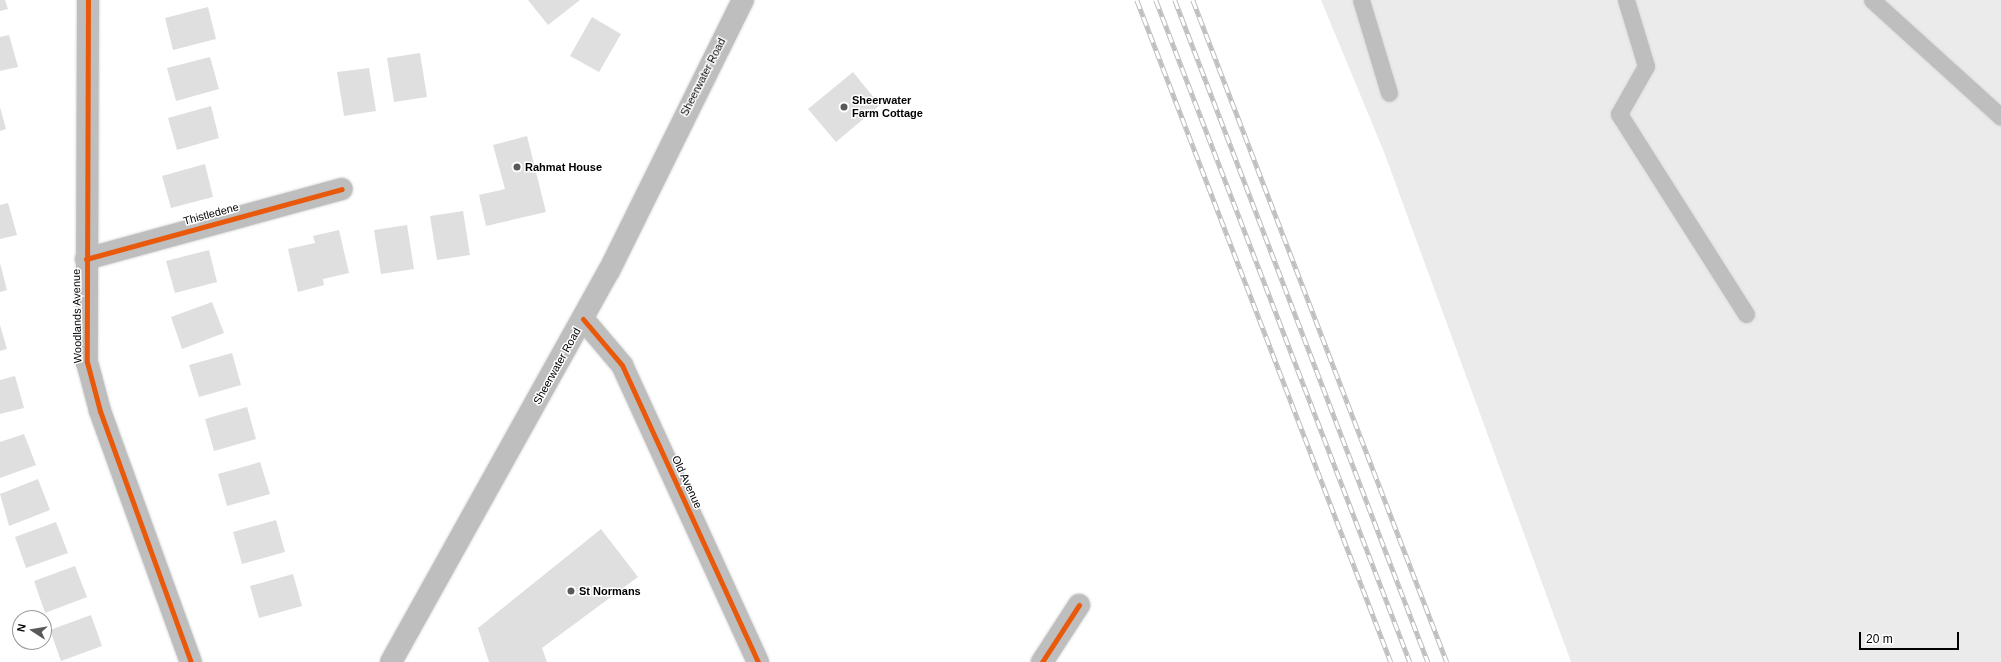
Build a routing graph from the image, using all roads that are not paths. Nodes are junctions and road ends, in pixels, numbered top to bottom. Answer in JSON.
{"nodes":[{"id":1,"x":88,"y":0,"type":"edge"},
{"id":2,"x":1361,"y":0,"type":"edge"},
{"id":3,"x":1626,"y":0,"type":"edge"},
{"id":4,"x":1872,"y":0,"type":"edge"},
{"id":5,"x":741,"y":1,"type":"edge"},
{"id":6,"x":1389,"y":93,"type":"dead end"},
{"id":7,"x":2001,"y":117,"type":"edge"},
{"id":8,"x":342,"y":189,"type":"dead end"},
{"id":9,"x":86,"y":259,"type":"junction"},
{"id":10,"x":1746,"y":314,"type":"dead end"},
{"id":11,"x":583,"y":319,"type":"junction"},
{"id":12,"x":1079,"y":605,"type":"dead end"},
{"id":13,"x":191,"y":662,"type":"edge"},
{"id":14,"x":391,"y":662,"type":"edge"},
{"id":15,"x":758,"y":662,"type":"edge"},
{"id":16,"x":1042,"y":662,"type":"edge"}],
"edges":[{"from":1,"to":9,"type":"street","name":"Woodlands Avenue"},
{"from":2,"to":6,"type":"lane"},
{"from":3,"to":10,"type":"lane"},
{"from":4,"to":7,"type":"lane"},
{"from":5,"to":11,"type":"street","name":"Sheerwater Road"},
{"from":8,"to":9,"type":"street","name":"Thistledene"},
{"from":9,"to":13,"type":"street","name":"Woodlands Avenue"},
{"from":11,"to":14,"type":"street","name":"Sheerwater Road"},
{"from":11,"to":15,"type":"street","name":"Old Avenue"},
{"from":12,"to":16,"type":"street"}]}
